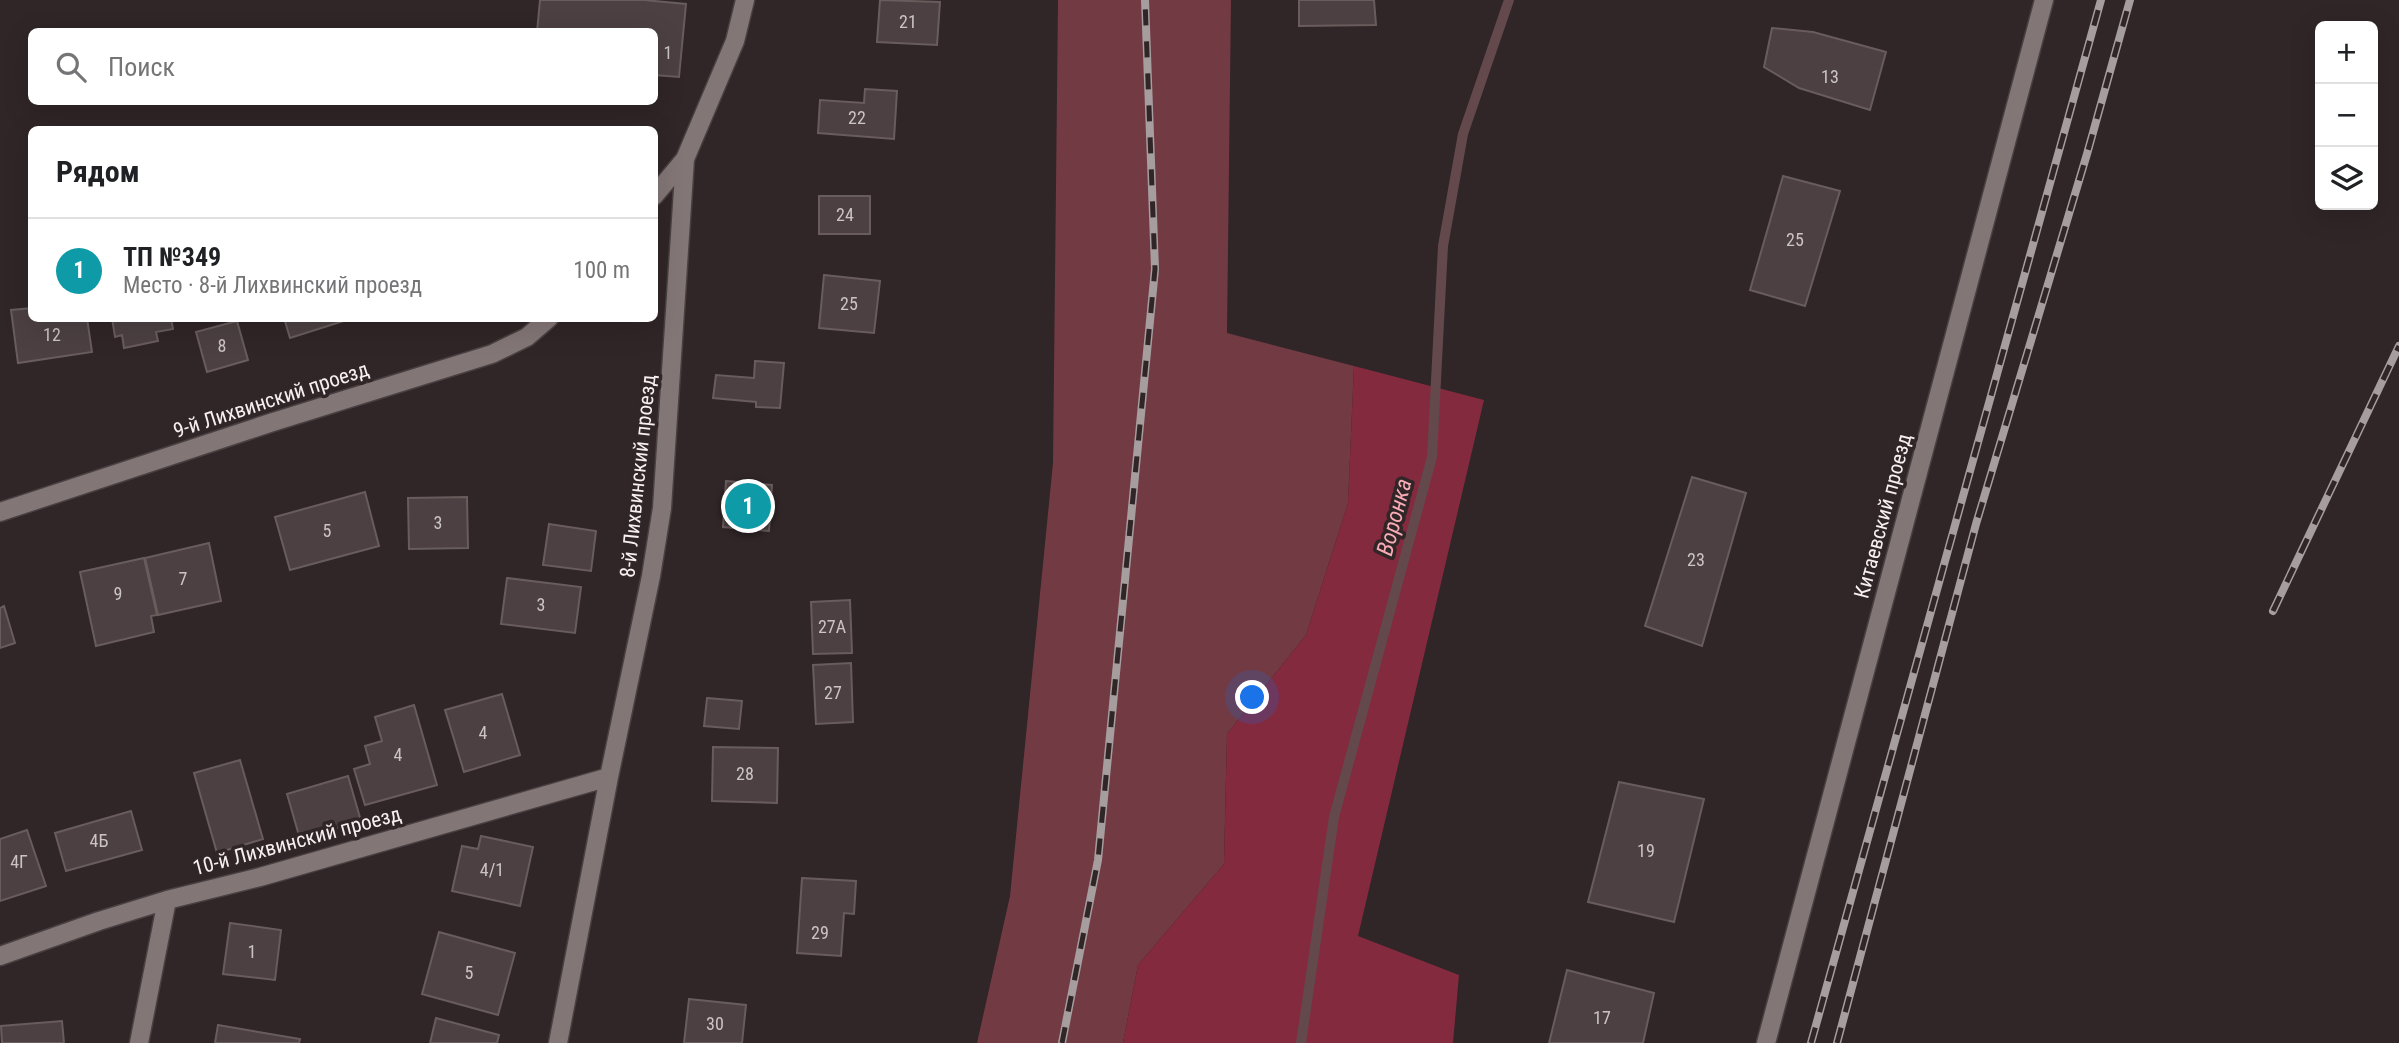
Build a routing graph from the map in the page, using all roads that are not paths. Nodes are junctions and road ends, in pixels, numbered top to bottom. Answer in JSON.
{"nodes":[{"id":1,"x":745,"y":0,"type":"edge"},
{"id":2,"x":2044,"y":0,"type":"edge"},
{"id":3,"x":685,"y":159,"type":"junction"},
{"id":4,"x":658,"y":191,"type":"edge"},
{"id":5,"x":544,"y":322,"type":"edge"},
{"id":6,"x":0,"y":512,"type":"edge"},
{"id":7,"x":608,"y":777,"type":"junction"},
{"id":8,"x":167,"y":900,"type":"junction"},
{"id":9,"x":0,"y":956,"type":"edge"},
{"id":10,"x":139,"y":1043,"type":"edge"},
{"id":11,"x":558,"y":1043,"type":"edge"},
{"id":12,"x":1766,"y":1043,"type":"edge"}],
"edges":[{"from":1,"to":3,"type":"street","name":"8-й Лихвинский проезд"},
{"from":2,"to":12,"type":"street","name":"Китаевский проезд"},
{"from":3,"to":4,"type":"street"},
{"from":3,"to":7,"type":"street","name":"8-й Лихвинский проезд"},
{"from":5,"to":6,"type":"street","name":"9-й Лихвинский проезд"},
{"from":7,"to":8,"type":"street","name":"10-й Лихвинский проезд"},
{"from":7,"to":11,"type":"street","name":"8-й Лихвинский проезд"},
{"from":8,"to":9,"type":"street","name":"10-й Лихвинский проезд"},
{"from":8,"to":10,"type":"street"}]}
